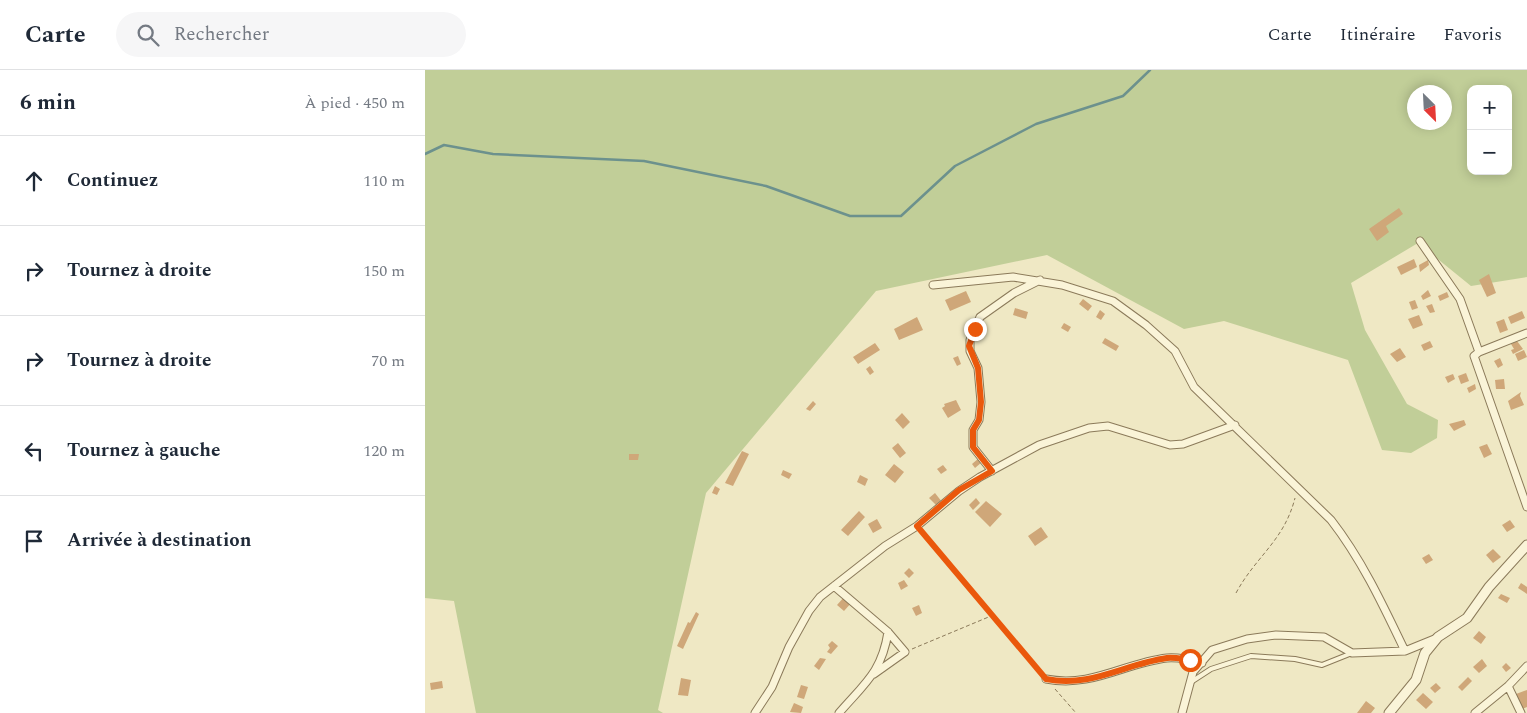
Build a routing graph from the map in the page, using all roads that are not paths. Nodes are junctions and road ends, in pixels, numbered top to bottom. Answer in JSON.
{"nodes":[{"id":1,"x":1421,"y":241,"type":"dead end"},
{"id":2,"x":1040,"y":280,"type":"junction"},
{"id":3,"x":933,"y":285,"type":"dead end"},
{"id":4,"x":1527,"y":333,"type":"edge"},
{"id":5,"x":1479,"y":352,"type":"junction"},
{"id":6,"x":1235,"y":424,"type":"junction"},
{"id":7,"x":992,"y":471,"type":"junction"},
{"id":8,"x":1527,"y":507,"type":"edge"},
{"id":9,"x":1527,"y":545,"type":"edge"},
{"id":10,"x":834,"y":586,"type":"junction"},
{"id":11,"x":888,"y":632,"type":"junction"},
{"id":12,"x":1438,"y":638,"type":"junction"},
{"id":13,"x":1405,"y":651,"type":"junction"},
{"id":14,"x":1352,"y":653,"type":"junction"},
{"id":15,"x":1201,"y":663,"type":"junction"},
{"id":16,"x":1527,"y":666,"type":"edge"},
{"id":17,"x":874,"y":674,"type":"junction"},
{"id":18,"x":1046,"y":679,"type":"road end"},
{"id":19,"x":1189,"y":682,"type":"junction"},
{"id":20,"x":1508,"y":686,"type":"junction"},
{"id":21,"x":755,"y":713,"type":"edge"},
{"id":22,"x":839,"y":713,"type":"edge"},
{"id":23,"x":1182,"y":713,"type":"edge"},
{"id":24,"x":1389,"y":713,"type":"edge"},
{"id":25,"x":1475,"y":713,"type":"edge"},
{"id":26,"x":1521,"y":713,"type":"edge"}],
"edges":[{"from":1,"to":5,"type":"street"},
{"from":2,"to":3,"type":"street"},
{"from":2,"to":6,"type":"street"},
{"from":2,"to":7,"type":"street"},
{"from":4,"to":5,"type":"street"},
{"from":5,"to":8,"type":"street"},
{"from":6,"to":7,"type":"street"},
{"from":6,"to":13,"type":"street"},
{"from":7,"to":10,"type":"street"},
{"from":9,"to":12,"type":"street"},
{"from":10,"to":11,"type":"street"},
{"from":10,"to":21,"type":"street"},
{"from":11,"to":17,"type":"street"},
{"from":11,"to":17,"type":"street"},
{"from":12,"to":13,"type":"street"},
{"from":12,"to":24,"type":"street"},
{"from":13,"to":14,"type":"street"},
{"from":14,"to":15,"type":"street"},
{"from":14,"to":19,"type":"lane"},
{"from":15,"to":18,"type":"street"},
{"from":15,"to":19,"type":"street"},
{"from":16,"to":20,"type":"street"},
{"from":17,"to":22,"type":"street"},
{"from":19,"to":23,"type":"street"},
{"from":20,"to":25,"type":"street"},
{"from":20,"to":26,"type":"street"}]}
